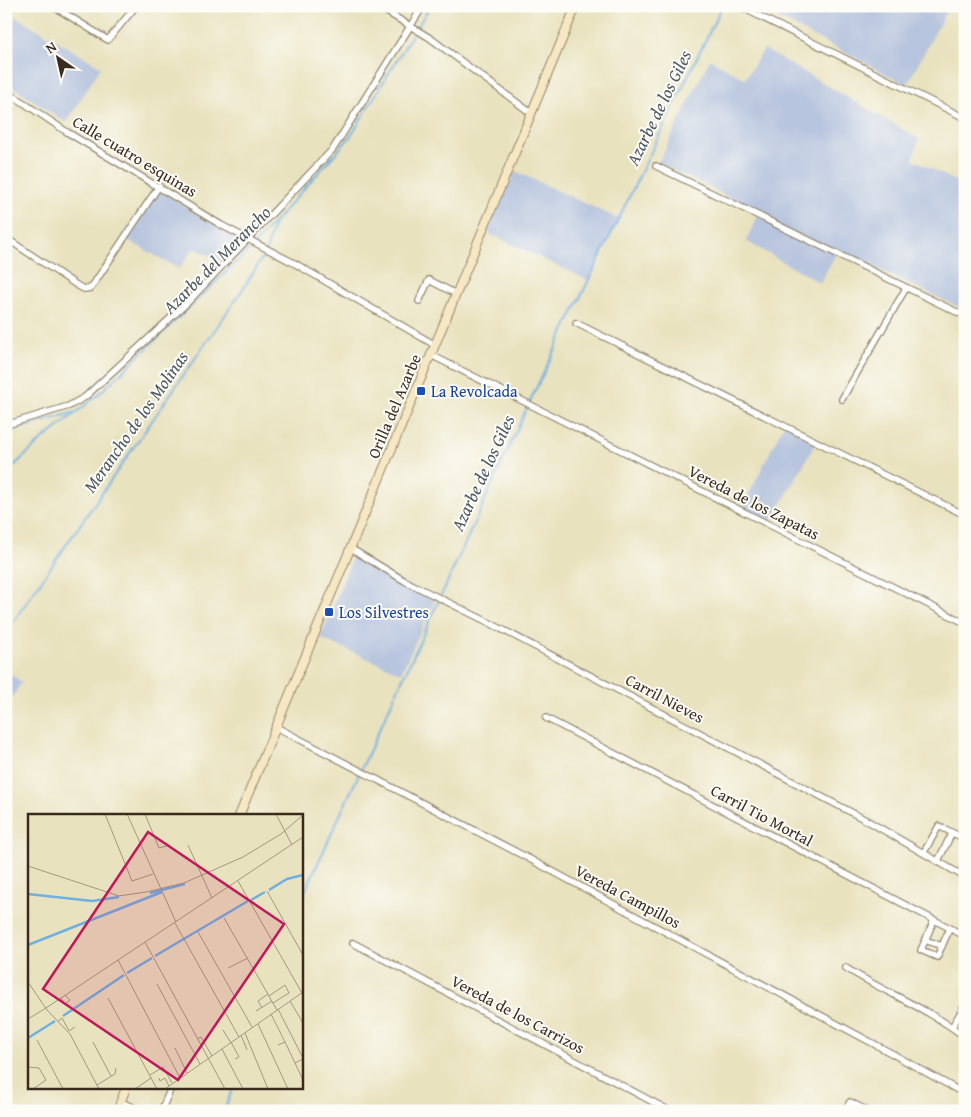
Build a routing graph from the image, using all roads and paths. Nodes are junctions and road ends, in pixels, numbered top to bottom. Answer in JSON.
{"nodes":[{"id":1,"x":53,"y":6,"type":"edge"},
{"id":2,"x":136,"y":6,"type":"edge"},
{"id":3,"x":377,"y":6,"type":"edge"},
{"id":4,"x":423,"y":6,"type":"edge"},
{"id":5,"x":576,"y":6,"type":"edge"},
{"id":6,"x":739,"y":6,"type":"edge"},
{"id":7,"x":410,"y":27,"type":"junction"},
{"id":8,"x":6,"y":91,"type":"edge"},
{"id":9,"x":531,"y":113,"type":"junction"},
{"id":10,"x":965,"y":118,"type":"edge"},
{"id":11,"x":656,"y":166,"type":"dead end"},
{"id":12,"x":160,"y":186,"type":"junction"},
{"id":13,"x":6,"y":238,"type":"edge"},
{"id":14,"x":253,"y":240,"type":"junction"},
{"id":15,"x":906,"y":288,"type":"junction"},
{"id":16,"x":456,"y":294,"type":"junction"},
{"id":17,"x":419,"y":301,"type":"dead end"},
{"id":18,"x":965,"y":316,"type":"edge"},
{"id":19,"x":576,"y":324,"type":"dead end"},
{"id":20,"x":435,"y":345,"type":"junction"},
{"id":21,"x":430,"y":355,"type":"junction"},
{"id":22,"x":842,"y":399,"type":"dead end"},
{"id":23,"x":6,"y":425,"type":"edge"},
{"id":24,"x":965,"y":515,"type":"edge"},
{"id":25,"x":350,"y":548,"type":"junction"},
{"id":26,"x":965,"y":623,"type":"edge"},
{"id":27,"x":546,"y":718,"type":"dead end"},
{"id":28,"x":276,"y":727,"type":"junction"},
{"id":29,"x":240,"y":814,"type":"edge"},
{"id":30,"x":952,"y":833,"type":"junction"},
{"id":31,"x":965,"y":839,"type":"edge"},
{"id":32,"x":924,"y":852,"type":"junction"},
{"id":33,"x":938,"y":861,"type":"junction"},
{"id":34,"x":965,"y":864,"type":"edge"},
{"id":35,"x":962,"y":876,"type":"edge"},
{"id":36,"x":934,"y":920,"type":"junction"},
{"id":37,"x":950,"y":928,"type":"junction"},
{"id":38,"x":965,"y":936,"type":"edge"},
{"id":39,"x":925,"y":940,"type":"junction"},
{"id":40,"x":353,"y":943,"type":"dead end"},
{"id":41,"x":942,"y":946,"type":"junction"},
{"id":42,"x":846,"y":968,"type":"dead end"},
{"id":43,"x":965,"y":1005,"type":"edge"},
{"id":44,"x":962,"y":1016,"type":"edge"},
{"id":45,"x":952,"y":1027,"type":"junction"},
{"id":46,"x":965,"y":1037,"type":"edge"},
{"id":47,"x":125,"y":1090,"type":"edge"},
{"id":48,"x":170,"y":1090,"type":"edge"},
{"id":49,"x":965,"y":1094,"type":"edge"},
{"id":50,"x":121,"y":1102,"type":"junction"},
{"id":51,"x":117,"y":1111,"type":"edge"},
{"id":52,"x":142,"y":1111,"type":"edge"},
{"id":53,"x":161,"y":1111,"type":"edge"},
{"id":54,"x":670,"y":1111,"type":"edge"},
{"id":55,"x":844,"y":1111,"type":"edge"},
{"id":56,"x":868,"y":1111,"type":"edge"}],
"edges":[{"from":1,"to":2,"type":"street"},
{"from":3,"to":7,"type":"street"},
{"from":4,"to":7,"type":"street"},
{"from":5,"to":9,"type":"street","name":"Orilla del Azarbe"},
{"from":6,"to":10,"type":"street"},
{"from":7,"to":9,"type":"street"},
{"from":7,"to":14,"type":"street"},
{"from":8,"to":12,"type":"street","name":"Calle cuatro esquinas"},
{"from":9,"to":16,"type":"street","name":"Orilla del Azarbe"},
{"from":11,"to":15,"type":"street"},
{"from":12,"to":13,"type":"street"},
{"from":12,"to":14,"type":"street","name":"Calle cuatro esquinas"},
{"from":14,"to":20,"type":"street","name":"Calle cuatro esquinas"},
{"from":14,"to":23,"type":"street"},
{"from":15,"to":18,"type":"street"},
{"from":15,"to":22,"type":"street"},
{"from":16,"to":17,"type":"street"},
{"from":16,"to":20,"type":"street","name":"Orilla del Azarbe"},
{"from":19,"to":24,"type":"street"},
{"from":20,"to":21,"type":"street","name":"Orilla del Azarbe"},
{"from":21,"to":25,"type":"street","name":"Orilla del Azarbe"},
{"from":21,"to":26,"type":"street","name":"Vereda de los Zapatas"},
{"from":25,"to":28,"type":"street","name":"Orilla del Azarbe"},
{"from":25,"to":32,"type":"street","name":"Carril Nieves"},
{"from":27,"to":36,"type":"street","name":"Carril Tio Mortal"},
{"from":28,"to":29,"type":"street","name":"Orilla del Azarbe"},
{"from":28,"to":49,"type":"street","name":"Vereda Campillos"},
{"from":30,"to":31,"type":"street"},
{"from":30,"to":32,"type":"street"},
{"from":30,"to":33,"type":"street"},
{"from":32,"to":33,"type":"street","name":"Carril Nieves"},
{"from":33,"to":35,"type":"street","name":"Carril Nieves"},
{"from":34,"to":35,"type":"street"},
{"from":36,"to":37,"type":"street","name":"Carril Tio Mortal"},
{"from":36,"to":39,"type":"street"},
{"from":37,"to":38,"type":"street","name":"Carril Tio Mortal"},
{"from":37,"to":41,"type":"street"},
{"from":39,"to":41,"type":"street"},
{"from":39,"to":41,"type":"street"},
{"from":40,"to":54,"type":"street","name":"Vereda de los Carrizos"},
{"from":42,"to":45,"type":"street"},
{"from":43,"to":44,"type":"street"},
{"from":44,"to":45,"type":"street"},
{"from":45,"to":46,"type":"street"},
{"from":47,"to":50,"type":"street"},
{"from":48,"to":53,"type":"street"},
{"from":50,"to":51,"type":"street"},
{"from":50,"to":52,"type":"street"},
{"from":55,"to":56,"type":"street"}]}
